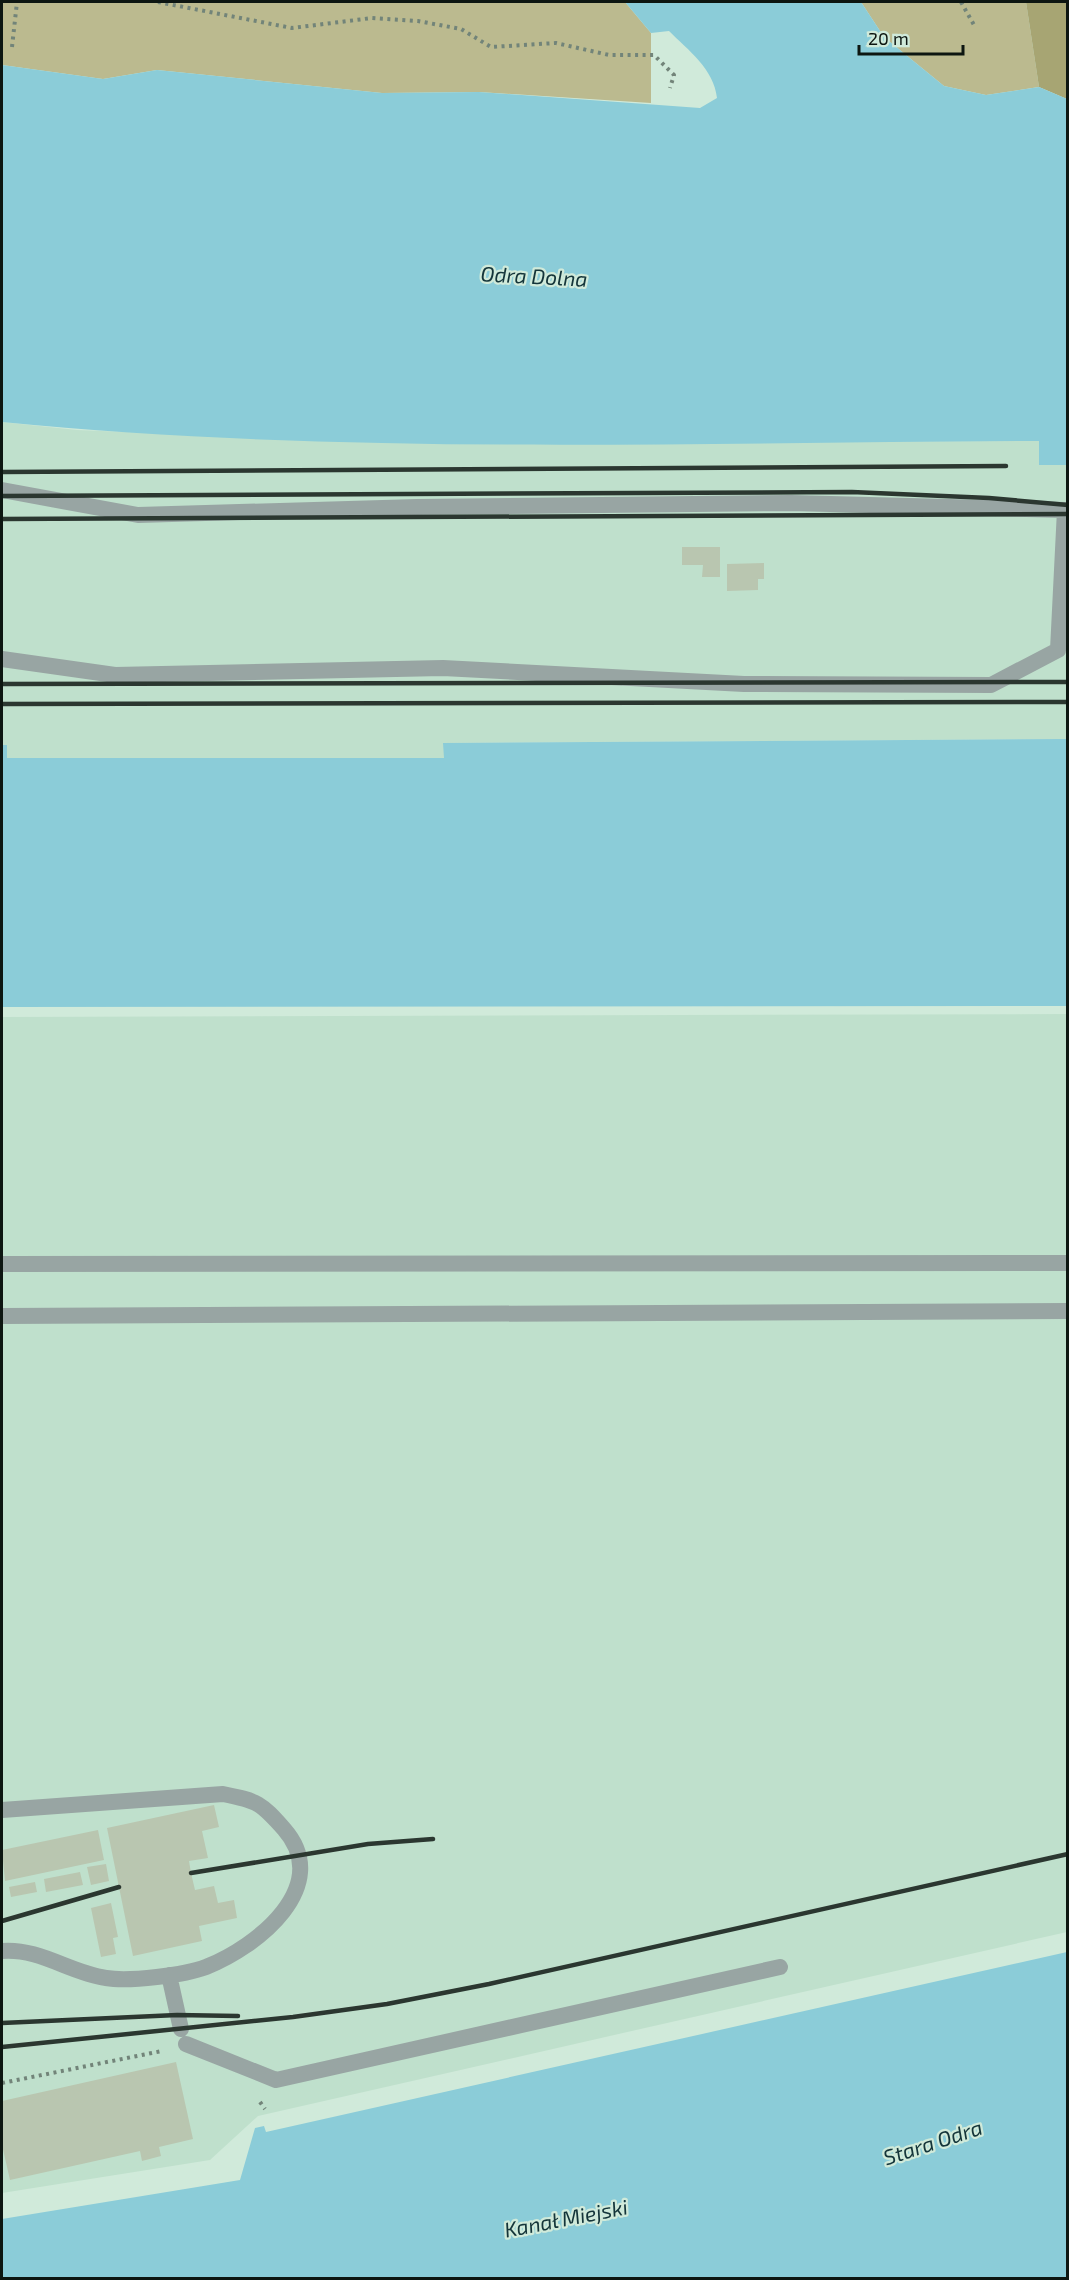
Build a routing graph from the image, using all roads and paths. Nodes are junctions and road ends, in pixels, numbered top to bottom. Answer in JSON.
{"nodes":[{"id":1,"x":18,"y":2,"type":"edge"},
{"id":2,"x":158,"y":2,"type":"edge"},
{"id":3,"x":960,"y":2,"type":"edge"},
{"id":4,"x":974,"y":25,"type":"dead end"},
{"id":5,"x":12,"y":47,"type":"dead end"},
{"id":6,"x":670,"y":88,"type":"dead end"},
{"id":7,"x":2,"y":490,"type":"edge"},
{"id":8,"x":2,"y":659,"type":"edge"},
{"id":9,"x":1068,"y":1263,"type":"edge"},
{"id":10,"x":2,"y":1264,"type":"edge"},
{"id":11,"x":1068,"y":1311,"type":"edge"},
{"id":12,"x":2,"y":1316,"type":"edge"},
{"id":13,"x":2,"y":1810,"type":"edge"},
{"id":14,"x":2,"y":1951,"type":"edge"},
{"id":15,"x":780,"y":1967,"type":"dead end"},
{"id":16,"x":169,"y":1975,"type":"junction"},
{"id":17,"x":180,"y":2040,"type":"junction"},
{"id":18,"x":2,"y":2083,"type":"edge"}],
"edges":[{"from":1,"to":5,"type":"path"},
{"from":2,"to":6,"type":"path"},
{"from":3,"to":4,"type":"path"},
{"from":7,"to":8,"type":"lane"},
{"from":9,"to":10,"type":"lane"},
{"from":11,"to":12,"type":"lane"},
{"from":13,"to":16,"type":"lane"},
{"from":14,"to":16,"type":"lane"},
{"from":15,"to":17,"type":"lane"},
{"from":16,"to":17,"type":"lane"},
{"from":17,"to":18,"type":"path"}]}
